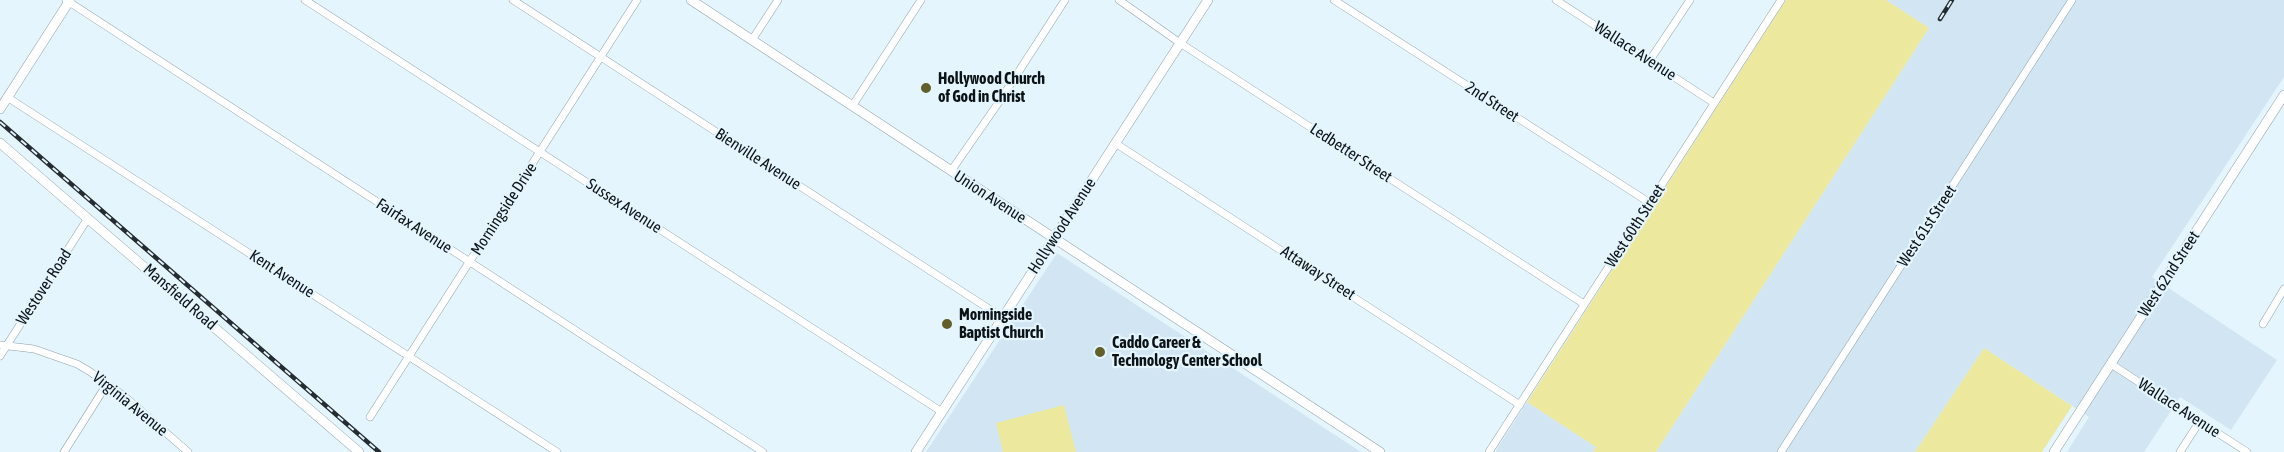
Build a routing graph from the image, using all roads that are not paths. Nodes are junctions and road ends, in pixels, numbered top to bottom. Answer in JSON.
{"nodes":[{"id":1,"x":305,"y":0,"type":"edge"},
{"id":2,"x":513,"y":0,"type":"edge"},
{"id":3,"x":637,"y":0,"type":"edge"},
{"id":4,"x":691,"y":0,"type":"edge"},
{"id":5,"x":778,"y":0,"type":"edge"},
{"id":6,"x":921,"y":0,"type":"edge"},
{"id":7,"x":1065,"y":0,"type":"edge"},
{"id":8,"x":1119,"y":0,"type":"edge"},
{"id":9,"x":1208,"y":0,"type":"edge"},
{"id":10,"x":1335,"y":0,"type":"edge"},
{"id":11,"x":1556,"y":0,"type":"edge"},
{"id":12,"x":1690,"y":0,"type":"edge"},
{"id":13,"x":1780,"y":0,"type":"edge"},
{"id":14,"x":2072,"y":0,"type":"edge"},
{"id":15,"x":68,"y":1,"type":"edge"},
{"id":16,"x":752,"y":40,"type":"junction"},
{"id":17,"x":1180,"y":43,"type":"junction"},
{"id":18,"x":601,"y":57,"type":"junction"},
{"id":19,"x":1650,"y":60,"type":"junction"},
{"id":20,"x":2284,"y":95,"type":"edge"},
{"id":21,"x":8,"y":97,"type":"junction"},
{"id":22,"x":1714,"y":103,"type":"junction"},
{"id":23,"x":853,"y":105,"type":"junction"},
{"id":24,"x":0,"y":109,"type":"edge"},
{"id":25,"x":0,"y":143,"type":"edge"},
{"id":26,"x":1115,"y":143,"type":"junction"},
{"id":27,"x":541,"y":152,"type":"junction"},
{"id":28,"x":951,"y":171,"type":"junction"},
{"id":29,"x":1650,"y":203,"type":"junction"},
{"id":30,"x":88,"y":218,"type":"junction"},
{"id":31,"x":1054,"y":239,"type":"junction"},
{"id":32,"x":470,"y":261,"type":"junction"},
{"id":33,"x":2284,"y":289,"type":"edge"},
{"id":34,"x":1584,"y":304,"type":"junction"},
{"id":35,"x":1003,"y":318,"type":"junction"},
{"id":36,"x":2263,"y":324,"type":"dead end"},
{"id":37,"x":3,"y":346,"type":"edge"},
{"id":38,"x":0,"y":356,"type":"edge"},
{"id":39,"x":409,"y":356,"type":"junction"},
{"id":40,"x":2111,"y":364,"type":"junction"},
{"id":41,"x":107,"y":384,"type":"junction"},
{"id":42,"x":1520,"y":405,"type":"junction"},
{"id":43,"x":942,"y":412,"type":"junction"},
{"id":44,"x":369,"y":417,"type":"dead end"},
{"id":45,"x":2200,"y":421,"type":"junction"},
{"id":46,"x":353,"y":450,"type":"edge"},
{"id":47,"x":64,"y":452,"type":"edge"},
{"id":48,"x":188,"y":452,"type":"edge"},
{"id":49,"x":557,"y":452,"type":"edge"},
{"id":50,"x":763,"y":452,"type":"edge"},
{"id":51,"x":916,"y":452,"type":"edge"},
{"id":52,"x":1380,"y":452,"type":"edge"},
{"id":53,"x":1489,"y":452,"type":"edge"},
{"id":54,"x":1781,"y":452,"type":"edge"},
{"id":55,"x":2054,"y":452,"type":"edge"},
{"id":56,"x":2180,"y":452,"type":"edge"},
{"id":57,"x":2247,"y":452,"type":"edge"}],
"edges":[{"from":1,"to":27,"type":"street","name":"Sussex Avenue"},
{"from":2,"to":18,"type":"street","name":"Bienville Avenue"},
{"from":3,"to":18,"type":"street","name":"Morningside Drive"},
{"from":4,"to":16,"type":"street","name":"Union Avenue"},
{"from":5,"to":16,"type":"street"},
{"from":6,"to":23,"type":"street"},
{"from":7,"to":28,"type":"street"},
{"from":8,"to":17,"type":"street","name":"Ledbetter Street"},
{"from":9,"to":17,"type":"street","name":"Hollywood Avenue"},
{"from":10,"to":29,"type":"street","name":"2nd Street"},
{"from":11,"to":19,"type":"street","name":"Wallace Avenue"},
{"from":12,"to":19,"type":"street"},
{"from":13,"to":22,"type":"street","name":"West 60th Street"},
{"from":14,"to":54,"type":"street","name":"West 61st Street"},
{"from":15,"to":21,"type":"street"},
{"from":15,"to":32,"type":"street","name":"Fairfax Avenue"},
{"from":16,"to":23,"type":"street","name":"Union Avenue"},
{"from":17,"to":26,"type":"street","name":"Hollywood Avenue"},
{"from":17,"to":34,"type":"street","name":"Ledbetter Street"},
{"from":18,"to":27,"type":"street","name":"Morningside Drive"},
{"from":18,"to":35,"type":"street","name":"Bienville Avenue"},
{"from":19,"to":22,"type":"street","name":"Wallace Avenue"},
{"from":20,"to":40,"type":"street","name":"West 62nd Street"},
{"from":21,"to":24,"type":"street"},
{"from":21,"to":39,"type":"street","name":"Kent Avenue"},
{"from":22,"to":29,"type":"street","name":"West 60th Street"},
{"from":23,"to":28,"type":"street","name":"Union Avenue"},
{"from":25,"to":30,"type":"street","name":"Mansfield Road"},
{"from":26,"to":31,"type":"street","name":"Hollywood Avenue"},
{"from":26,"to":42,"type":"street","name":"Attaway Street"},
{"from":27,"to":32,"type":"street","name":"Morningside Drive"},
{"from":27,"to":43,"type":"street","name":"Sussex Avenue"},
{"from":28,"to":31,"type":"street","name":"Union Avenue"},
{"from":29,"to":34,"type":"street","name":"West 60th Street"},
{"from":30,"to":37,"type":"street","name":"Westover Road"},
{"from":30,"to":46,"type":"street","name":"Mansfield Road"},
{"from":31,"to":35,"type":"street","name":"Hollywood Avenue"},
{"from":31,"to":52,"type":"street","name":"Union Avenue"},
{"from":32,"to":39,"type":"street","name":"Morningside Drive"},
{"from":32,"to":50,"type":"street","name":"Fairfax Avenue"},
{"from":33,"to":36,"type":"street"},
{"from":34,"to":42,"type":"street","name":"West 60th Street"},
{"from":35,"to":43,"type":"street","name":"Hollywood Avenue"},
{"from":37,"to":38,"type":"street","name":"Westover Road"},
{"from":37,"to":41,"type":"street","name":"Virginia Avenue"},
{"from":39,"to":44,"type":"street","name":"Morningside Drive"},
{"from":39,"to":49,"type":"street","name":"Kent Avenue"},
{"from":40,"to":45,"type":"street","name":"Wallace Avenue"},
{"from":40,"to":55,"type":"street","name":"West 62nd Street"},
{"from":41,"to":47,"type":"street"},
{"from":41,"to":48,"type":"street","name":"Virginia Avenue"},
{"from":42,"to":53,"type":"street","name":"West 60th Street"},
{"from":43,"to":51,"type":"street","name":"Hollywood Avenue"},
{"from":45,"to":56,"type":"street"},
{"from":45,"to":57,"type":"street","name":"Wallace Avenue"}]}
